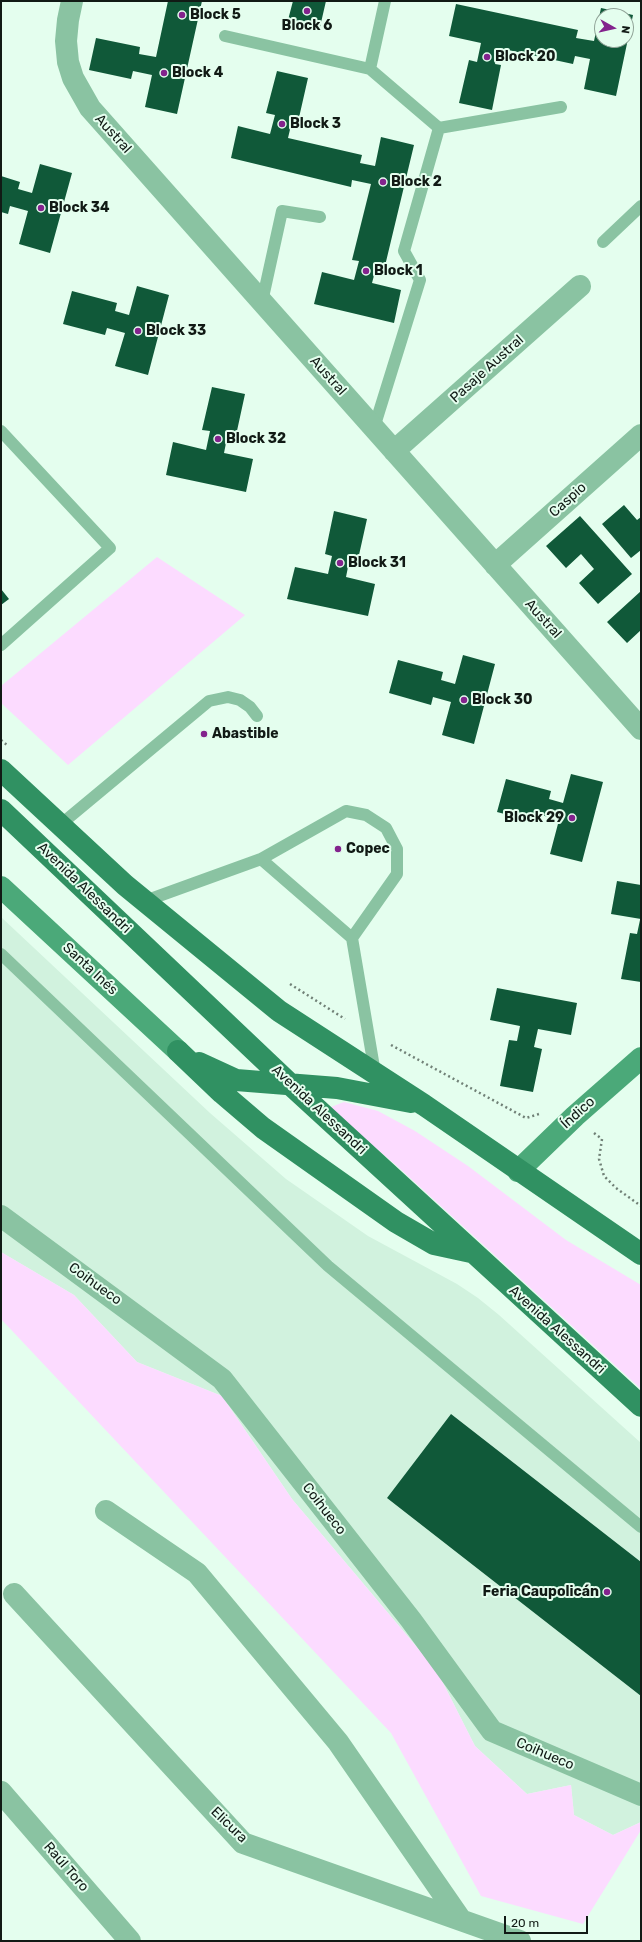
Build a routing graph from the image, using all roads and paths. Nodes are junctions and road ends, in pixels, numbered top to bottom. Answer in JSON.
{"nodes":[{"id":1,"x":72,"y":1,"type":"edge"},
{"id":2,"x":384,"y":1,"type":"edge"},
{"id":3,"x":225,"y":36,"type":"dead end"},
{"id":4,"x":370,"y":69,"type":"junction"},
{"id":5,"x":561,"y":107,"type":"dead end"},
{"id":6,"x":439,"y":128,"type":"junction"},
{"id":7,"x":641,"y":206,"type":"edge"},
{"id":8,"x":320,"y":217,"type":"dead end"},
{"id":9,"x":603,"y":242,"type":"dead end"},
{"id":10,"x":580,"y":286,"type":"dead end"},
{"id":11,"x":262,"y":302,"type":"junction"},
{"id":12,"x":374,"y":428,"type":"junction"},
{"id":13,"x":1,"y":431,"type":"edge"},
{"id":14,"x":641,"y":435,"type":"edge"},
{"id":15,"x":394,"y":451,"type":"junction"},
{"id":16,"x":495,"y":565,"type":"junction"},
{"id":17,"x":1,"y":644,"type":"edge"},
{"id":18,"x":257,"y":716,"type":"dead end"},
{"id":19,"x":639,"y":724,"type":"edge"},
{"id":20,"x":1,"y":740,"type":"edge"},
{"id":21,"x":12,"y":750,"type":"dead end"},
{"id":22,"x":1,"y":770,"type":"edge"},
{"id":23,"x":1,"y":810,"type":"edge"},
{"id":24,"x":60,"y":825,"type":"junction"},
{"id":25,"x":261,"y":858,"type":"junction"},
{"id":26,"x":1,"y":887,"type":"edge"},
{"id":27,"x":145,"y":901,"type":"junction"},
{"id":28,"x":352,"y":938,"type":"junction"},
{"id":29,"x":1,"y":954,"type":"edge"},
{"id":30,"x":283,"y":980,"type":"dead end"},
{"id":31,"x":368,"y":1032,"type":"junction"},
{"id":32,"x":178,"y":1051,"type":"junction"},
{"id":33,"x":641,"y":1058,"type":"edge"},
{"id":34,"x":375,"y":1073,"type":"junction"},
{"id":35,"x":292,"y":1086,"type":"junction"},
{"id":36,"x":424,"y":1105,"type":"junction"},
{"id":37,"x":575,"y":1116,"type":"junction"},
{"id":38,"x":518,"y":1171,"type":"junction"},
{"id":39,"x":641,"y":1206,"type":"edge"},
{"id":40,"x":1,"y":1216,"type":"edge"},
{"id":41,"x":471,"y":1252,"type":"junction"},
{"id":42,"x":641,"y":1254,"type":"edge"},
{"id":43,"x":641,"y":1406,"type":"edge"},
{"id":44,"x":106,"y":1511,"type":"dead end"},
{"id":45,"x":641,"y":1527,"type":"edge"},
{"id":46,"x":14,"y":1594,"type":"dead end"},
{"id":47,"x":1,"y":1792,"type":"edge"},
{"id":48,"x":641,"y":1796,"type":"edge"},
{"id":49,"x":461,"y":1920,"type":"junction"},
{"id":50,"x":130,"y":1941,"type":"edge"},
{"id":51,"x":520,"y":1941,"type":"edge"}],
"edges":[{"from":1,"to":11,"type":"street","name":"Austral"},
{"from":2,"to":4,"type":"lane"},
{"from":3,"to":4,"type":"lane"},
{"from":4,"to":6,"type":"lane"},
{"from":5,"to":6,"type":"lane"},
{"from":6,"to":12,"type":"lane"},
{"from":7,"to":9,"type":"lane"},
{"from":8,"to":11,"type":"lane"},
{"from":10,"to":15,"type":"street","name":"Pasaje Austral"},
{"from":11,"to":12,"type":"street","name":"Austral"},
{"from":12,"to":15,"type":"street","name":"Austral"},
{"from":13,"to":17,"type":"lane"},
{"from":14,"to":16,"type":"street","name":"Caspio"},
{"from":15,"to":16,"type":"street","name":"Austral"},
{"from":16,"to":19,"type":"street","name":"Austral"},
{"from":18,"to":24,"type":"lane"},
{"from":20,"to":21,"type":"path"},
{"from":22,"to":24,"type":"main road","name":"Avenida Alessandri"},
{"from":23,"to":35,"type":"main road","name":"Avenida Alessandri"},
{"from":24,"to":27,"type":"main road","name":"Avenida Alessandri"},
{"from":25,"to":27,"type":"lane"},
{"from":25,"to":28,"type":"lane"},
{"from":25,"to":28,"type":"lane"},
{"from":26,"to":32,"type":"main road","name":"Santa Inés"},
{"from":27,"to":34,"type":"main road","name":"Avenida Alessandri"},
{"from":28,"to":31,"type":"lane"},
{"from":29,"to":45,"type":"lane"},
{"from":30,"to":31,"type":"path"},
{"from":31,"to":34,"type":"lane"},
{"from":31,"to":37,"type":"path"},
{"from":32,"to":35,"type":"main road"},
{"from":32,"to":41,"type":"main road"},
{"from":33,"to":37,"type":"main road","name":"Índico"},
{"from":34,"to":36,"type":"main road","name":"Avenida Alessandri"},
{"from":35,"to":36,"type":"main road"},
{"from":35,"to":41,"type":"main road","name":"Avenida Alessandri"},
{"from":36,"to":38,"type":"main road","name":"Avenida Alessandri"},
{"from":37,"to":38,"type":"main road","name":"Índico"},
{"from":37,"to":39,"type":"path"},
{"from":38,"to":42,"type":"main road","name":"Avenida Alessandri"},
{"from":40,"to":48,"type":"street","name":"Coihueco"},
{"from":41,"to":43,"type":"main road","name":"Avenida Alessandri"},
{"from":44,"to":49,"type":"street"},
{"from":46,"to":49,"type":"street","name":"Elicura"},
{"from":47,"to":50,"type":"street","name":"Raúl Toro"},
{"from":49,"to":51,"type":"street","name":"Elicura"}]}
